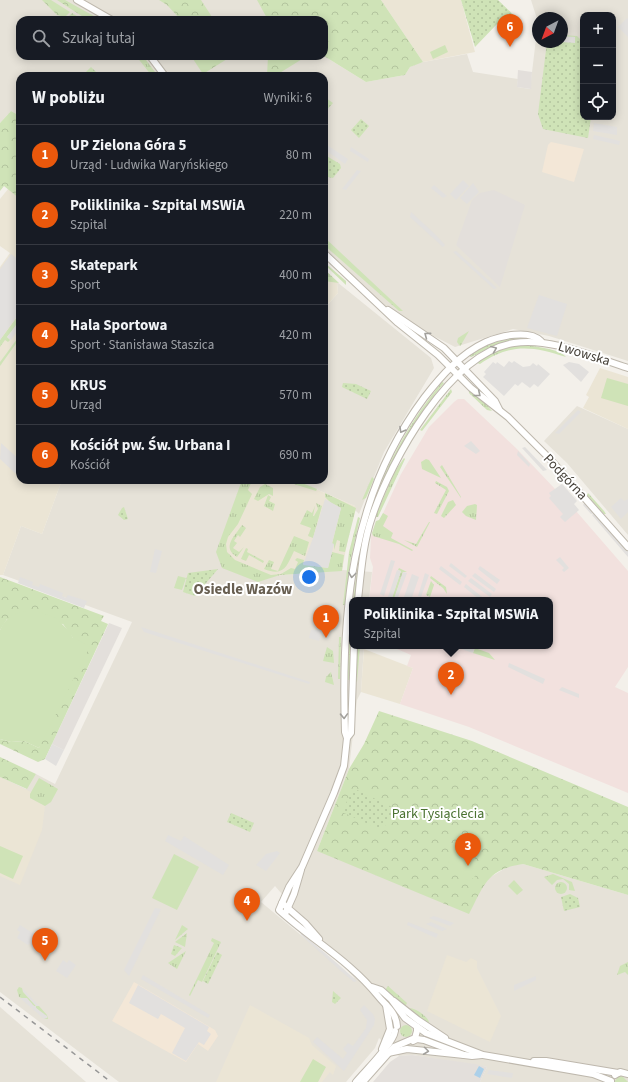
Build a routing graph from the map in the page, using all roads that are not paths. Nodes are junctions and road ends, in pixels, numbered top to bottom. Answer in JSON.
{"nodes":[{"id":1,"x":77,"y":0,"type":"edge"},
{"id":2,"x":105,"y":16,"type":"edge"},
{"id":3,"x":153,"y":60,"type":"edge"},
{"id":4,"x":162,"y":72,"type":"edge"},
{"id":5,"x":328,"y":257,"type":"edge"},
{"id":6,"x":382,"y":306,"type":"junction"},
{"id":7,"x":541,"y":341,"type":"junction"},
{"id":8,"x":457,"y":361,"type":"junction"},
{"id":9,"x":451,"y":367,"type":"junction"},
{"id":10,"x":628,"y":368,"type":"edge"},
{"id":11,"x":464,"y":369,"type":"junction"},
{"id":12,"x":458,"y":376,"type":"junction"},
{"id":13,"x":424,"y":398,"type":"junction"},
{"id":14,"x":500,"y":410,"type":"junction"},
{"id":15,"x":426,"y":413,"type":"junction"},
{"id":16,"x":367,"y":506,"type":"junction"},
{"id":17,"x":372,"y":516,"type":"junction"},
{"id":18,"x":628,"y":546,"type":"edge"},
{"id":19,"x":350,"y":597,"type":"edge"},
{"id":20,"x":358,"y":597,"type":"edge"},
{"id":21,"x":349,"y":602,"type":"edge"},
{"id":22,"x":354,"y":649,"type":"edge"},
{"id":23,"x":347,"y":738,"type":"junction"},
{"id":24,"x":301,"y":869,"type":"junction"},
{"id":25,"x":282,"y":903,"type":"junction"},
{"id":26,"x":288,"y":909,"type":"junction"},
{"id":27,"x":285,"y":915,"type":"junction"},
{"id":28,"x":322,"y":943,"type":"junction"},
{"id":29,"x":372,"y":987,"type":"junction"},
{"id":30,"x":391,"y":999,"type":"junction"},
{"id":31,"x":386,"y":1005,"type":"junction"},
{"id":32,"x":408,"y":1020,"type":"junction"},
{"id":33,"x":417,"y":1027,"type":"junction"},
{"id":34,"x":396,"y":1028,"type":"junction"},
{"id":35,"x":408,"y":1042,"type":"junction"},
{"id":36,"x":449,"y":1042,"type":"junction"},
{"id":37,"x":385,"y":1052,"type":"junction"},
{"id":38,"x":464,"y":1054,"type":"junction"},
{"id":39,"x":483,"y":1055,"type":"junction"},
{"id":40,"x":527,"y":1062,"type":"junction"},
{"id":41,"x":618,"y":1073,"type":"junction"},
{"id":42,"x":627,"y":1073,"type":"edge"},
{"id":43,"x":364,"y":1078,"type":"edge"},
{"id":44,"x":356,"y":1082,"type":"edge"},
{"id":45,"x":611,"y":1082,"type":"edge"}],
"edges":[{"from":1,"to":2,"type":"street"},
{"from":3,"to":4,"type":"street"},
{"from":5,"to":6,"type":"street","name":"Podgórna"},
{"from":8,"to":6,"type":"street","name":"Podgórna","one_way":true},
{"from":6,"to":9,"type":"street","name":"Podgórna"},
{"from":7,"to":8,"type":"street","name":"Lwowska"},
{"from":7,"to":10,"type":"street","name":"Lwowska"},
{"from":11,"to":7,"type":"street","name":"Lwowska","one_way":true},
{"from":8,"to":9,"type":"street","name":"Lwowska"},
{"from":8,"to":11,"type":"street","name":"Podgórna"},
{"from":9,"to":12,"type":"street","name":"Podgórna"},
{"from":9,"to":13,"type":"street","name":"Lwowska"},
{"from":11,"to":12,"type":"street","name":"Lwowska"},
{"from":11,"to":14,"type":"street","name":"Podgórna"},
{"from":12,"to":14,"type":"street","name":"Podgórna","one_way":true},
{"from":12,"to":15,"type":"street","name":"Lwowska"},
{"from":13,"to":15,"type":"street"},
{"from":13,"to":16,"type":"street","name":"Lwowska","one_way":true},
{"from":14,"to":18,"type":"street","name":"Podgórna"},
{"from":15,"to":17,"type":"street","name":"Lwowska"},
{"from":16,"to":17,"type":"street"},
{"from":16,"to":19,"type":"street","name":"Lwowska","one_way":true},
{"from":17,"to":20,"type":"street","name":"Lwowska"},
{"from":21,"to":23,"type":"street","name":"Lwowska","one_way":true},
{"from":22,"to":23,"type":"street"},
{"from":23,"to":24,"type":"street"},
{"from":24,"to":25,"type":"street"},
{"from":24,"to":26,"type":"street"},
{"from":25,"to":26,"type":"street"},
{"from":25,"to":27,"type":"street"},
{"from":26,"to":27,"type":"street"},
{"from":26,"to":28,"type":"street"},
{"from":27,"to":28,"type":"street"},
{"from":28,"to":29,"type":"street"},
{"from":29,"to":30,"type":"street"},
{"from":29,"to":31,"type":"street"},
{"from":30,"to":32,"type":"street"},
{"from":30,"to":36,"type":"street"},
{"from":31,"to":34,"type":"street"},
{"from":31,"to":37,"type":"street"},
{"from":32,"to":33,"type":"street"},
{"from":32,"to":34,"type":"street"},
{"from":33,"to":35,"type":"street"},
{"from":33,"to":36,"type":"street"},
{"from":34,"to":35,"type":"street"},
{"from":34,"to":37,"type":"street"},
{"from":35,"to":37,"type":"street"},
{"from":35,"to":38,"type":"street"},
{"from":36,"to":39,"type":"street"},
{"from":37,"to":38,"type":"street","one_way":true},
{"from":37,"to":43,"type":"street"},
{"from":38,"to":39,"type":"street"},
{"from":39,"to":40,"type":"street"},
{"from":40,"to":41,"type":"street"},
{"from":40,"to":45,"type":"street"},
{"from":41,"to":42,"type":"street"},
{"from":41,"to":45,"type":"street"},
{"from":43,"to":44,"type":"street"}]}
